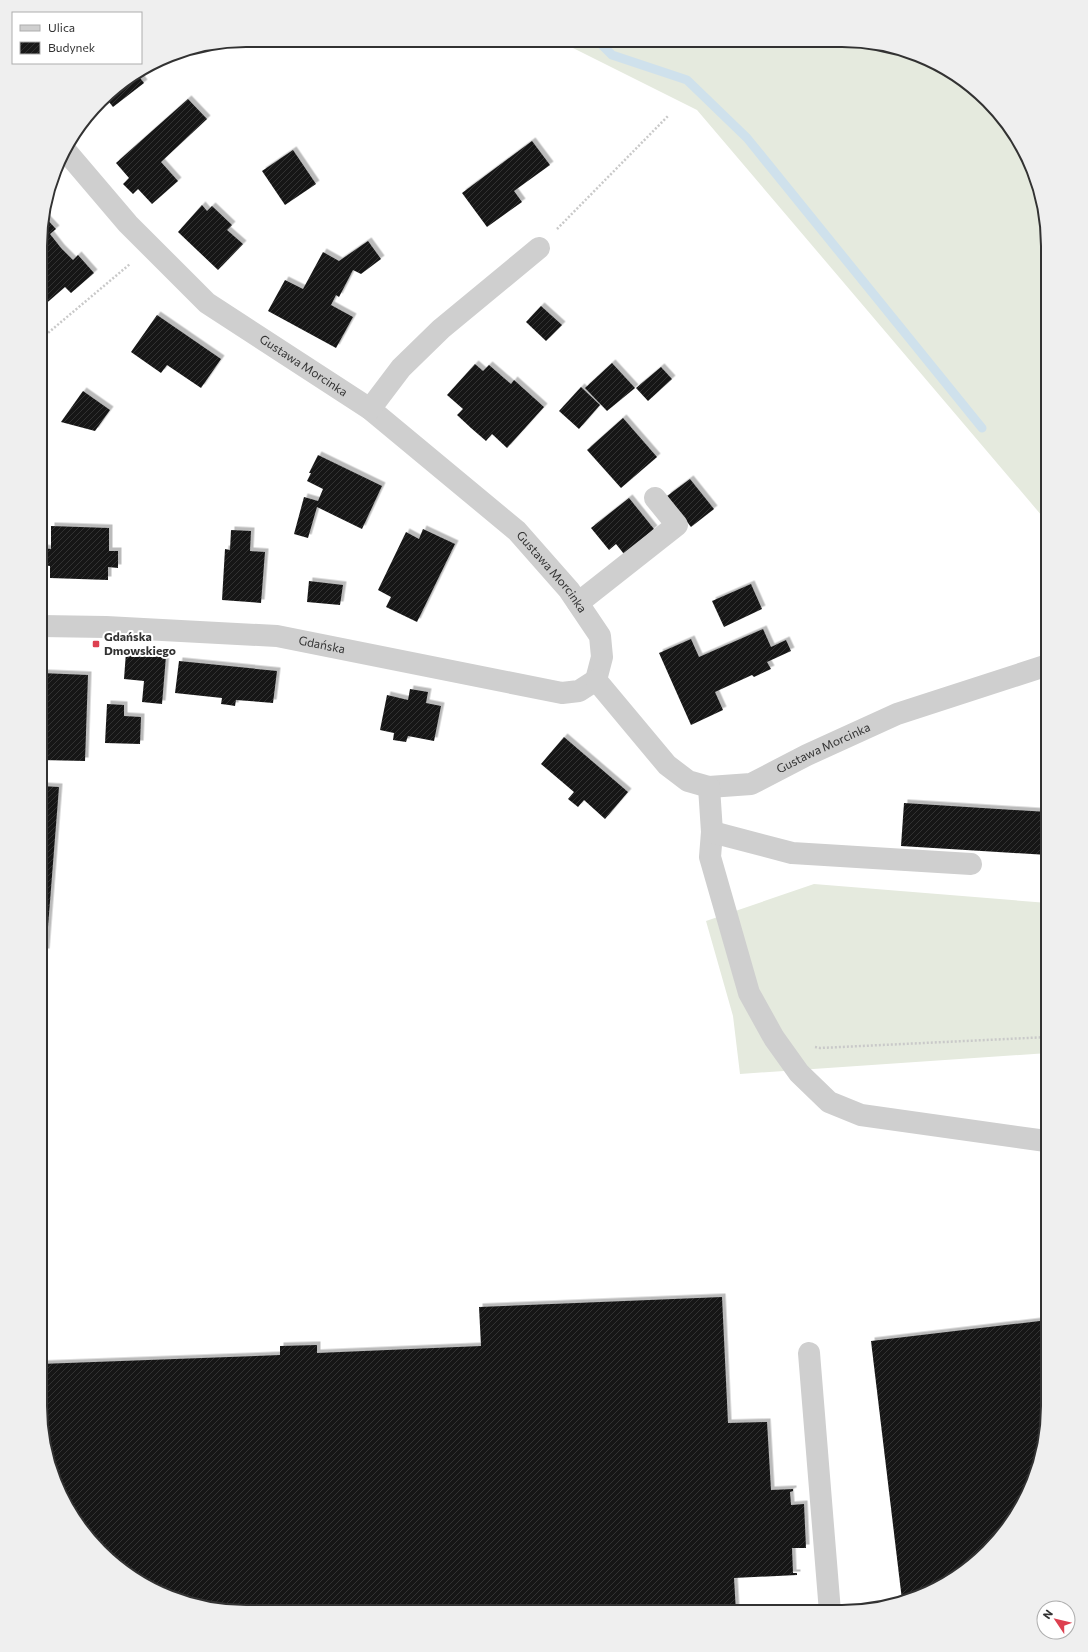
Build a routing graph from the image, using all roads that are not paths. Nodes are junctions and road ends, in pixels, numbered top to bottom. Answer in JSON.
{"nodes":[{"id":1,"x":69,"y":155,"type":"edge"},
{"id":2,"x":539,"y":248,"type":"road end"},
{"id":3,"x":370,"y":409,"type":"junction"},
{"id":4,"x":655,"y":498,"type":"dead end"},
{"id":5,"x":578,"y":603,"type":"junction"},
{"id":6,"x":47,"y":626,"type":"edge"},
{"id":7,"x":1041,"y":667,"type":"edge"},
{"id":8,"x":596,"y":680,"type":"junction"},
{"id":9,"x":709,"y":787,"type":"junction"},
{"id":10,"x":712,"y":832,"type":"junction"},
{"id":11,"x":971,"y":864,"type":"dead end"},
{"id":12,"x":1041,"y":1140,"type":"edge"},
{"id":13,"x":809,"y":1353,"type":"dead end"},
{"id":14,"x":829,"y":1605,"type":"edge"}],
"edges":[{"from":1,"to":3,"type":"street","name":"Gustawa Morcinka"},
{"from":2,"to":3,"type":"street"},
{"from":3,"to":5,"type":"street","name":"Gustawa Morcinka"},
{"from":4,"to":5,"type":"street"},
{"from":5,"to":8,"type":"street","name":"Gustawa Morcinka"},
{"from":6,"to":8,"type":"street","name":"Gdańska"},
{"from":7,"to":9,"type":"street","name":"Gustawa Morcinka"},
{"from":8,"to":9,"type":"street","name":"Gustawa Morcinka"},
{"from":9,"to":10,"type":"street"},
{"from":10,"to":11,"type":"street"},
{"from":10,"to":12,"type":"street"},
{"from":13,"to":14,"type":"street"}]}
